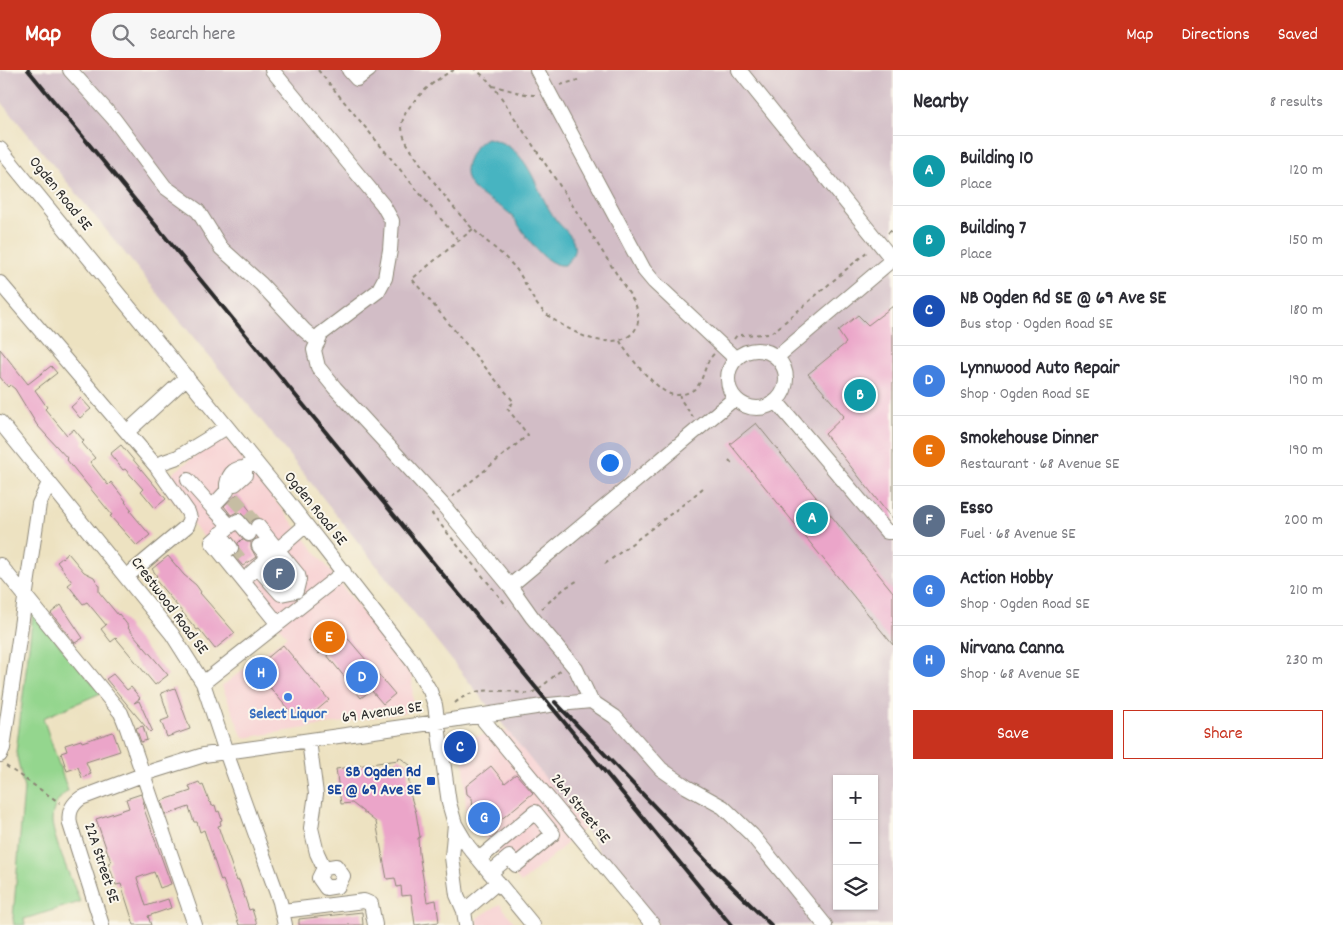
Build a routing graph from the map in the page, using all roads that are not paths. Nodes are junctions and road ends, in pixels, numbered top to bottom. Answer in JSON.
{"nodes":[{"id":1,"x":70,"y":70,"type":"edge"},
{"id":2,"x":272,"y":70,"type":"edge"},
{"id":3,"x":349,"y":70,"type":"edge"},
{"id":4,"x":369,"y":70,"type":"edge"},
{"id":5,"x":538,"y":70,"type":"edge"},
{"id":6,"x":739,"y":70,"type":"edge"},
{"id":7,"x":0,"y":149,"type":"edge"},
{"id":8,"x":893,"y":259,"type":"edge"},
{"id":9,"x":0,"y":283,"type":"edge"},
{"id":10,"x":11,"y":295,"type":"junction"},
{"id":11,"x":0,"y":304,"type":"edge"},
{"id":12,"x":318,"y":342,"type":"junction"},
{"id":13,"x":735,"y":358,"type":"junction"},
{"id":14,"x":777,"y":358,"type":"junction"},
{"id":15,"x":187,"y":377,"type":"junction"},
{"id":16,"x":735,"y":398,"type":"junction"},
{"id":17,"x":776,"y":401,"type":"junction"},
{"id":18,"x":0,"y":422,"type":"edge"},
{"id":19,"x":227,"y":427,"type":"junction"},
{"id":20,"x":127,"y":432,"type":"junction"},
{"id":21,"x":249,"y":464,"type":"junction"},
{"id":22,"x":155,"y":465,"type":"junction"},
{"id":23,"x":188,"y":480,"type":"dead end"},
{"id":24,"x":49,"y":484,"type":"junction"},
{"id":25,"x":212,"y":507,"type":"junction"},
{"id":26,"x":306,"y":525,"type":"junction"},
{"id":27,"x":229,"y":527,"type":"junction"},
{"id":28,"x":891,"y":534,"type":"edge"},
{"id":29,"x":259,"y":546,"type":"dead end"},
{"id":30,"x":231,"y":548,"type":"tunnel mouth"},
{"id":31,"x":273,"y":557,"type":"junction"},
{"id":32,"x":0,"y":565,"type":"edge"},
{"id":33,"x":249,"y":572,"type":"junction"},
{"id":34,"x":344,"y":572,"type":"junction"},
{"id":35,"x":126,"y":577,"type":"junction"},
{"id":36,"x":510,"y":586,"type":"junction"},
{"id":37,"x":289,"y":589,"type":"junction"},
{"id":38,"x":26,"y":597,"type":"junction"},
{"id":39,"x":306,"y":602,"type":"junction"},
{"id":40,"x":264,"y":607,"type":"junction"},
{"id":41,"x":278,"y":624,"type":"junction"},
{"id":42,"x":203,"y":683,"type":"junction"},
{"id":43,"x":591,"y":701,"type":"junction"},
{"id":44,"x":480,"y":716,"type":"junction"},
{"id":45,"x":438,"y":722,"type":"junction"},
{"id":46,"x":309,"y":741,"type":"junction"},
{"id":47,"x":226,"y":752,"type":"junction"},
{"id":48,"x":0,"y":755,"type":"edge"},
{"id":49,"x":143,"y":774,"type":"junction"},
{"id":50,"x":71,"y":811,"type":"joint"},
{"id":51,"x":455,"y":824,"type":"junction"},
{"id":52,"x":498,"y":843,"type":"junction"},
{"id":53,"x":509,"y":857,"type":"junction"},
{"id":54,"x":479,"y":859,"type":"junction"},
{"id":55,"x":324,"y":868,"type":"dead end"},
{"id":56,"x":494,"y":878,"type":"junction"},
{"id":57,"x":464,"y":910,"type":"junction"},
{"id":58,"x":284,"y":918,"type":"edge"},
{"id":59,"x":102,"y":925,"type":"edge"},
{"id":60,"x":195,"y":925,"type":"edge"},
{"id":61,"x":375,"y":925,"type":"edge"},
{"id":62,"x":466,"y":925,"type":"edge"},
{"id":63,"x":533,"y":925,"type":"edge"},
{"id":64,"x":652,"y":925,"type":"edge"},
{"id":65,"x":825,"y":925,"type":"edge"}],
"edges":[{"from":1,"to":12,"type":"street"},
{"from":2,"to":12,"type":"street"},
{"from":3,"to":4,"type":"street"},
{"from":5,"to":13,"type":"street"},
{"from":6,"to":8,"type":"street"},
{"from":7,"to":15,"type":"street","name":"Ogden Road SE"},
{"from":8,"to":14,"type":"street"},
{"from":9,"to":10,"type":"street"},
{"from":10,"to":11,"type":"street"},
{"from":10,"to":20,"type":"street"},
{"from":12,"to":36,"type":"street"},
{"from":13,"to":14,"type":"street"},
{"from":13,"to":16,"type":"street"},
{"from":14,"to":17,"type":"street"},
{"from":15,"to":19,"type":"street","name":"Ogden Road SE"},
{"from":15,"to":20,"type":"street"},
{"from":16,"to":17,"type":"street"},
{"from":16,"to":36,"type":"street"},
{"from":17,"to":28,"type":"street"},
{"from":18,"to":24,"type":"street","name":"Crestwood Road SE"},
{"from":19,"to":21,"type":"street","name":"Ogden Road SE"},
{"from":19,"to":22,"type":"street"},
{"from":20,"to":22,"type":"street"},
{"from":21,"to":25,"type":"street"},
{"from":21,"to":26,"type":"street","name":"Ogden Road SE"},
{"from":22,"to":35,"type":"street"},
{"from":23,"to":25,"type":"street"},
{"from":24,"to":35,"type":"street","name":"Crestwood Road SE"},
{"from":24,"to":38,"type":"street"},
{"from":25,"to":27,"type":"street"},
{"from":26,"to":31,"type":"street"},
{"from":26,"to":34,"type":"street","name":"Ogden Road SE"},
{"from":27,"to":30,"type":"street"},
{"from":27,"to":31,"type":"street"},
{"from":27,"to":33,"type":"street"},
{"from":29,"to":31,"type":"street"},
{"from":31,"to":33,"type":"street"},
{"from":31,"to":37,"type":"street"},
{"from":32,"to":38,"type":"street"},
{"from":33,"to":37,"type":"street"},
{"from":33,"to":40,"type":"street"},
{"from":34,"to":39,"type":"street"},
{"from":34,"to":45,"type":"street","name":"Ogden Road SE"},
{"from":35,"to":42,"type":"street","name":"Crestwood Road SE"},
{"from":36,"to":43,"type":"street"},
{"from":37,"to":39,"type":"street"},
{"from":37,"to":40,"type":"street"},
{"from":38,"to":48,"type":"street"},
{"from":38,"to":49,"type":"street"},
{"from":39,"to":41,"type":"street"},
{"from":40,"to":41,"type":"street"},
{"from":41,"to":42,"type":"street"},
{"from":42,"to":47,"type":"street","name":"Crestwood Road SE"},
{"from":43,"to":44,"type":"street","name":"69 Avenue SE"},
{"from":43,"to":65,"type":"street"},
{"from":44,"to":45,"type":"street","name":"69 Avenue SE"},
{"from":44,"to":64,"type":"street","name":"26A Street SE"},
{"from":45,"to":46,"type":"street","name":"69 Avenue SE"},
{"from":45,"to":51,"type":"street","name":"Ogden Road SE"},
{"from":46,"to":47,"type":"street","name":"69 Avenue SE"},
{"from":46,"to":55,"type":"street"},
{"from":47,"to":49,"type":"street","name":"69 Avenue SE"},
{"from":47,"to":58,"type":"street","name":"Crestwood Road SE"},
{"from":49,"to":50,"type":"street","name":"69 Avenue SE"},
{"from":49,"to":60,"type":"street"},
{"from":50,"to":59,"type":"street","name":"22A Street SE"},
{"from":51,"to":54,"type":"street","name":"Ogden Road SE"},
{"from":51,"to":57,"type":"street"},
{"from":52,"to":53,"type":"street"},
{"from":52,"to":53,"type":"street"},
{"from":52,"to":54,"type":"street"},
{"from":53,"to":56,"type":"street"},
{"from":54,"to":56,"type":"street","name":"Ogden Road SE"},
{"from":56,"to":57,"type":"street"},
{"from":56,"to":63,"type":"street","name":"Ogden Road SE"},
{"from":57,"to":62,"type":"street"},
{"from":58,"to":61,"type":"street"}]}
